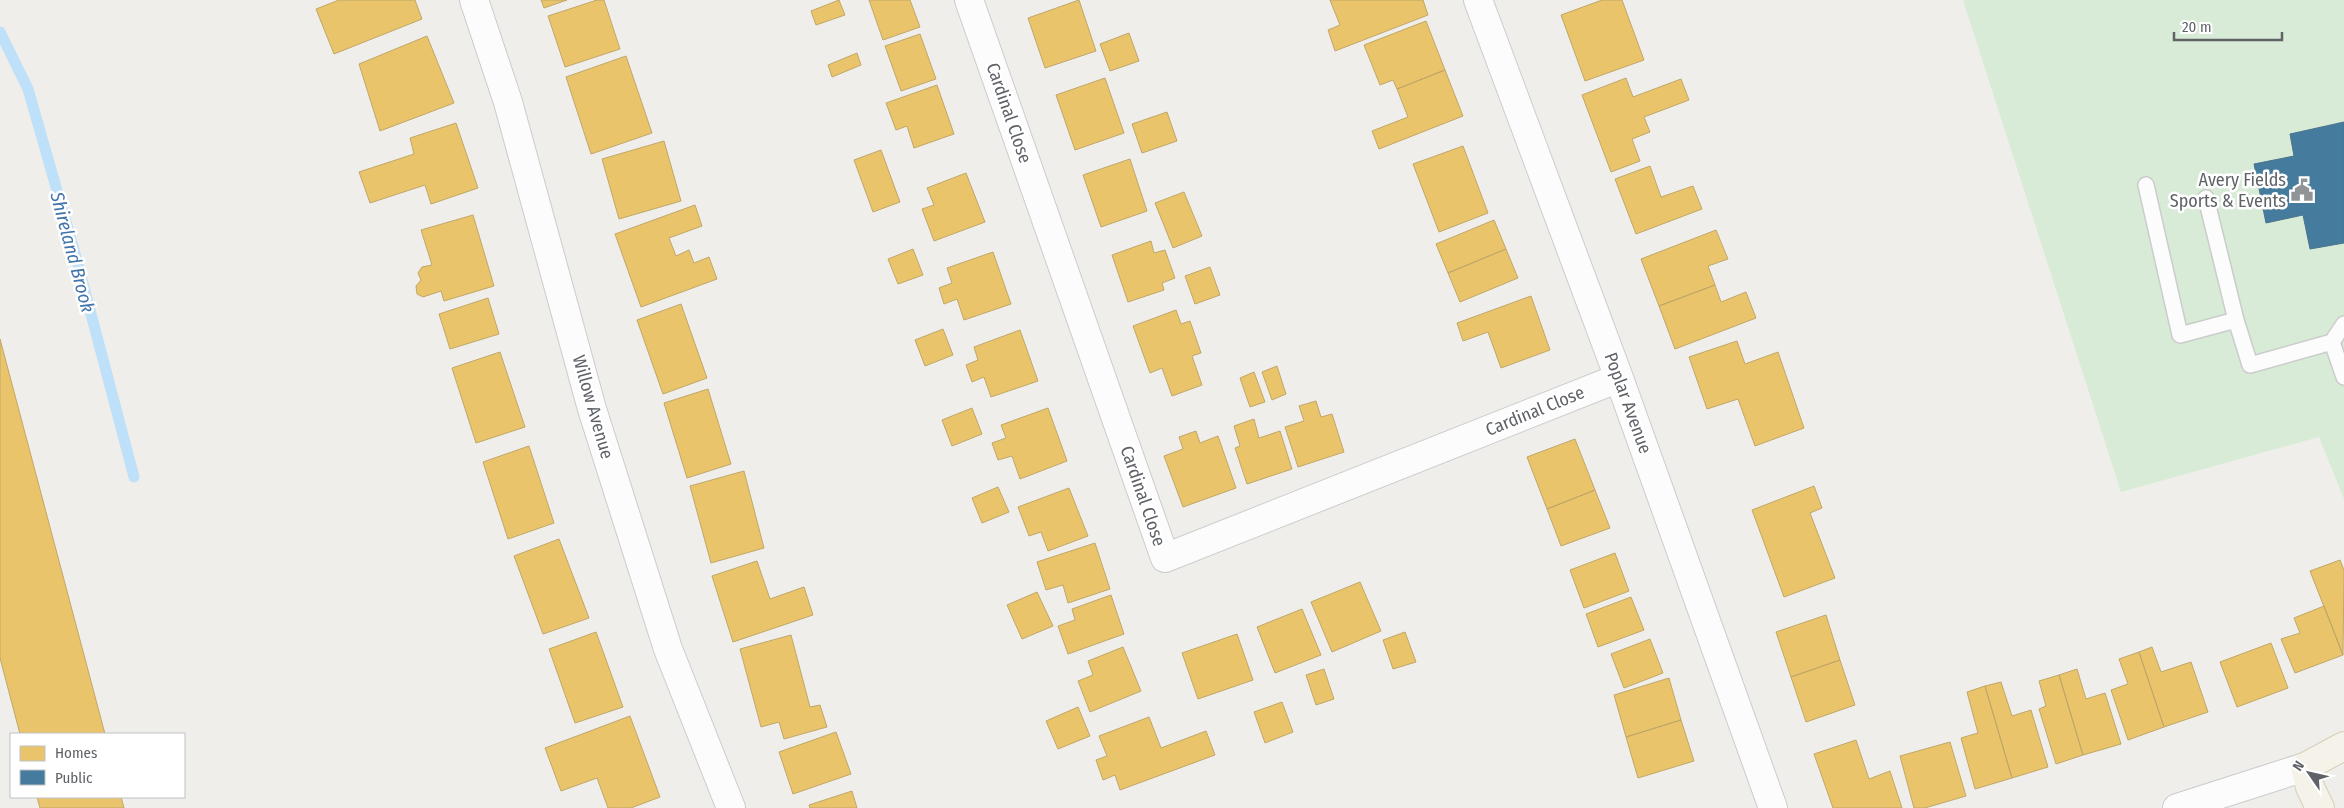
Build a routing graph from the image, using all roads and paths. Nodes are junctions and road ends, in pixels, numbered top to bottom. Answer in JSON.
{"nodes":[{"id":1,"x":474,"y":0,"type":"edge"},
{"id":2,"x":969,"y":0,"type":"edge"},
{"id":3,"x":1478,"y":0,"type":"edge"},
{"id":4,"x":2146,"y":185,"type":"dead end"},
{"id":5,"x":2206,"y":198,"type":"dead end"},
{"id":6,"x":2236,"y":320,"type":"junction"},
{"id":7,"x":2344,"y":324,"type":"edge"},
{"id":8,"x":2332,"y":342,"type":"junction"},
{"id":9,"x":2344,"y":376,"type":"edge"},
{"id":10,"x":1619,"y":378,"type":"junction"},
{"id":11,"x":2344,"y":746,"type":"edge"},
{"id":12,"x":2305,"y":767,"type":"junction"},
{"id":13,"x":731,"y":808,"type":"edge"},
{"id":14,"x":1773,"y":808,"type":"edge"},
{"id":15,"x":2177,"y":808,"type":"edge"},
{"id":16,"x":2320,"y":808,"type":"edge"}],
"edges":[{"from":1,"to":13,"type":"street","name":"Willow Avenue"},
{"from":2,"to":10,"type":"street","name":"Cardinal Close"},
{"from":3,"to":10,"type":"street","name":"Poplar Avenue"},
{"from":4,"to":6,"type":"lane"},
{"from":5,"to":6,"type":"lane"},
{"from":6,"to":8,"type":"lane"},
{"from":7,"to":8,"type":"lane"},
{"from":8,"to":9,"type":"lane"},
{"from":10,"to":14,"type":"street","name":"Poplar Avenue"},
{"from":11,"to":12,"type":"main road"},
{"from":12,"to":15,"type":"street"},
{"from":12,"to":16,"type":"main road"}]}
